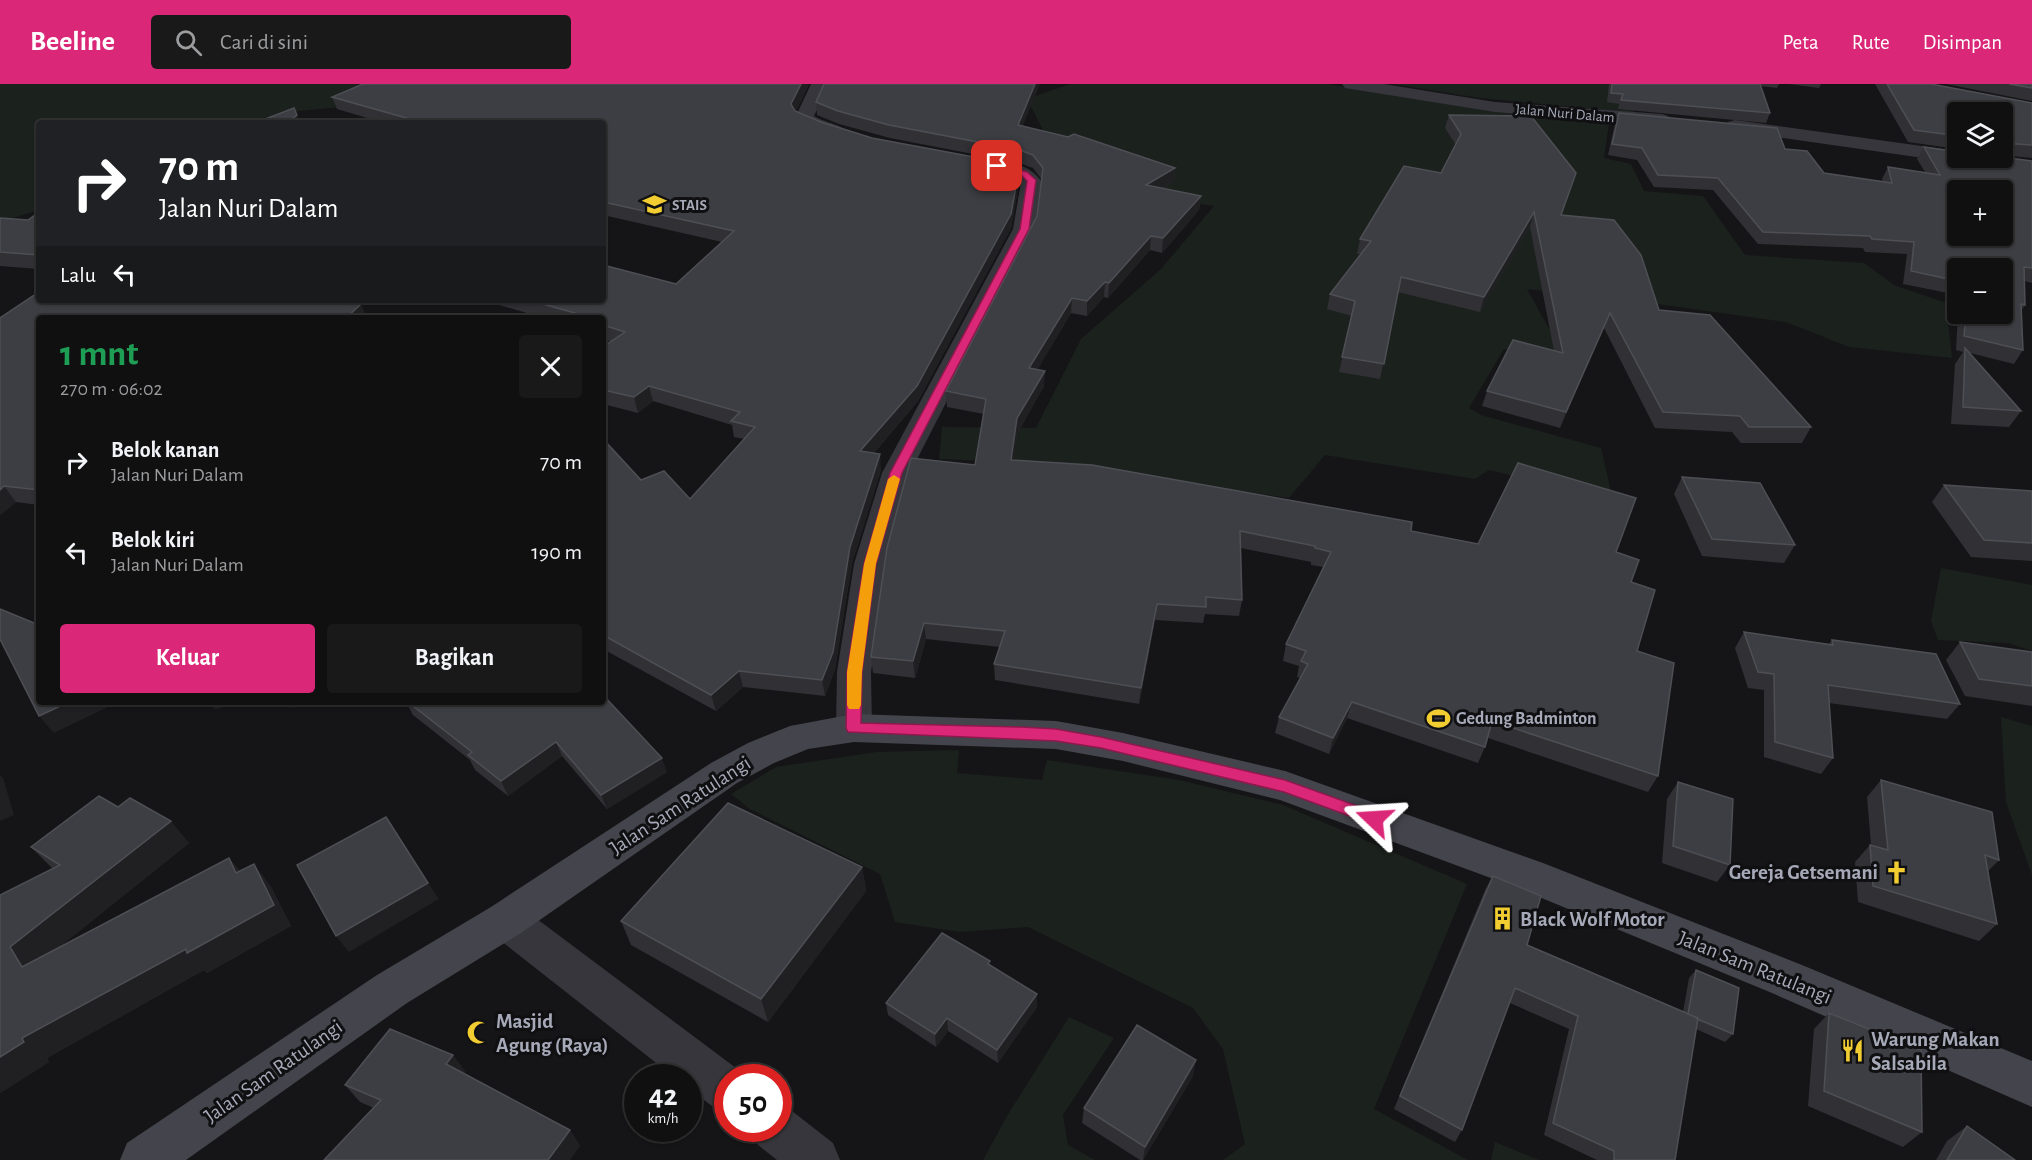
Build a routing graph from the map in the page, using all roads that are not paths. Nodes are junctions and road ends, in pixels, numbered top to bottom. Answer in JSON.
{"nodes":[{"id":1,"x":820,"y":84,"type":"edge"},
{"id":2,"x":1351,"y":84,"type":"edge"},
{"id":3,"x":1682,"y":122,"type":"edge"},
{"id":4,"x":1721,"y":125,"type":"edge"},
{"id":5,"x":869,"y":141,"type":"edge"},
{"id":6,"x":1947,"y":155,"type":"edge"},
{"id":7,"x":949,"y":157,"type":"edge"},
{"id":8,"x":854,"y":728,"type":"junction"},
{"id":9,"x":506,"y":920,"type":"junction"},
{"id":10,"x":714,"y":1079,"type":"edge"},
{"id":11,"x":2032,"y":1084,"type":"edge"},
{"id":12,"x":792,"y":1141,"type":"edge"},
{"id":13,"x":144,"y":1160,"type":"edge"},
{"id":14,"x":816,"y":1160,"type":"edge"}],
"edges":[{"from":1,"to":5,"type":"street"},
{"from":2,"to":3,"type":"street","name":"Jalan Nuri Dalam"},
{"from":4,"to":6,"type":"street"},
{"from":7,"to":8,"type":"street"},
{"from":8,"to":9,"type":"main road","name":"Jalan Sam Ratulangi"},
{"from":8,"to":11,"type":"main road","name":"Jalan Sam Ratulangi"},
{"from":9,"to":10,"type":"street"},
{"from":9,"to":13,"type":"main road","name":"Jalan Sam Ratulangi"},
{"from":12,"to":14,"type":"street"}]}
